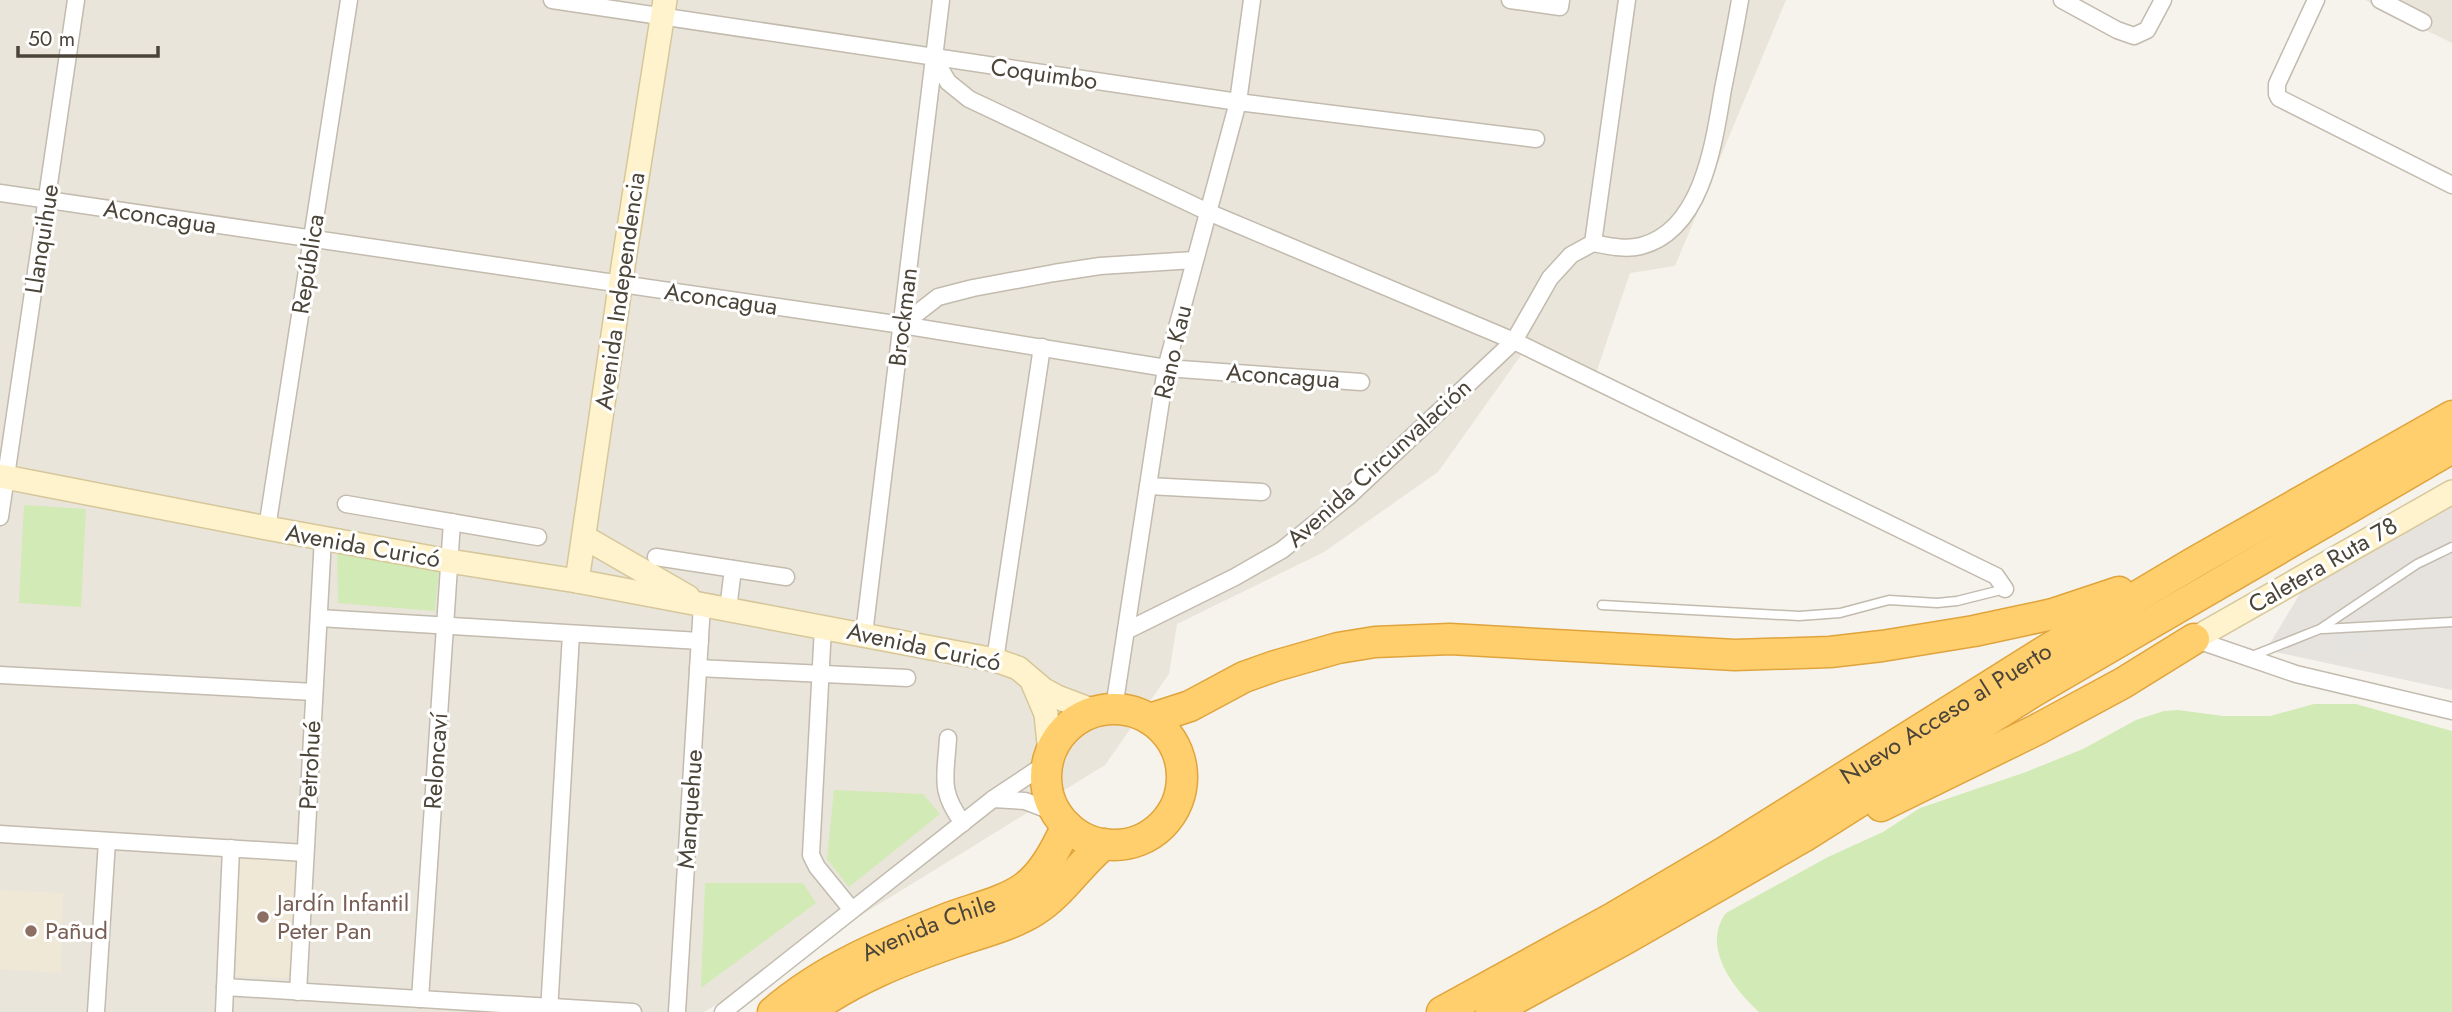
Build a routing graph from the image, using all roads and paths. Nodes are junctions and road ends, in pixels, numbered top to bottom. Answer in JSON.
{"nodes":[{"id":1,"x":76,"y":0,"type":"edge"},
{"id":2,"x":349,"y":0,"type":"edge"},
{"id":3,"x":552,"y":0,"type":"edge"},
{"id":4,"x":941,"y":0,"type":"edge"},
{"id":5,"x":1252,"y":0,"type":"edge"},
{"id":6,"x":1510,"y":0,"type":"edge"},
{"id":7,"x":1627,"y":0,"type":"edge"},
{"id":8,"x":1740,"y":0,"type":"edge"},
{"id":9,"x":2062,"y":0,"type":"edge"},
{"id":10,"x":2163,"y":0,"type":"edge"},
{"id":11,"x":2316,"y":0,"type":"edge"},
{"id":12,"x":2379,"y":0,"type":"edge"},
{"id":13,"x":600,"y":3,"type":"edge"},
{"id":14,"x":1560,"y":3,"type":"edge"},
{"id":15,"x":664,"y":8,"type":"edge"},
{"id":16,"x":2423,"y":22,"type":"dead end"},
{"id":17,"x":934,"y":58,"type":"junction"},
{"id":18,"x":1238,"y":102,"type":"junction"},
{"id":19,"x":1536,"y":139,"type":"dead end"},
{"id":20,"x":2452,"y":185,"type":"edge"},
{"id":21,"x":0,"y":192,"type":"edge"},
{"id":22,"x":48,"y":200,"type":"junction"},
{"id":23,"x":1208,"y":212,"type":"junction"},
{"id":24,"x":312,"y":240,"type":"junction"},
{"id":25,"x":1593,"y":243,"type":"junction"},
{"id":26,"x":1194,"y":260,"type":"junction"},
{"id":27,"x":620,"y":284,"type":"junction"},
{"id":28,"x":902,"y":325,"type":"junction"},
{"id":29,"x":1514,"y":341,"type":"junction"},
{"id":30,"x":1042,"y":347,"type":"junction"},
{"id":31,"x":1166,"y":368,"type":"junction"},
{"id":32,"x":1361,"y":382,"type":"dead end"},
{"id":33,"x":2452,"y":416,"type":"edge"},
{"id":34,"x":2452,"y":449,"type":"edge"},
{"id":35,"x":2,"y":476,"type":"edge"},
{"id":36,"x":1148,"y":486,"type":"junction"},
{"id":37,"x":1262,"y":492,"type":"dead end"},
{"id":38,"x":2452,"y":492,"type":"edge"},
{"id":39,"x":346,"y":504,"type":"dead end"},
{"id":40,"x":0,"y":517,"type":"edge"},
{"id":41,"x":452,"y":522,"type":"junction"},
{"id":42,"x":267,"y":528,"type":"junction"},
{"id":43,"x":538,"y":537,"type":"dead end"},
{"id":44,"x":584,"y":537,"type":"junction"},
{"id":45,"x":323,"y":538,"type":"junction"},
{"id":46,"x":2452,"y":547,"type":"edge"},
{"id":47,"x":656,"y":557,"type":"dead end"},
{"id":48,"x":449,"y":561,"type":"junction"},
{"id":49,"x":2195,"y":562,"type":"junction"},
{"id":50,"x":733,"y":569,"type":"junction"},
{"id":51,"x":786,"y":577,"type":"dead end"},
{"id":52,"x":577,"y":582,"type":"junction"},
{"id":53,"x":2005,"y":589,"type":"joint"},
{"id":54,"x":702,"y":605,"type":"junction"},
{"id":55,"x":1602,"y":605,"type":"dead end"},
{"id":56,"x":727,"y":609,"type":"junction"},
{"id":57,"x":318,"y":618,"type":"junction"},
{"id":58,"x":2452,"y":622,"type":"edge"},
{"id":59,"x":445,"y":626,"type":"junction"},
{"id":60,"x":823,"y":627,"type":"junction"},
{"id":61,"x":2320,"y":629,"type":"junction"},
{"id":62,"x":1126,"y":631,"type":"junction"},
{"id":63,"x":571,"y":634,"type":"junction"},
{"id":64,"x":864,"y":634,"type":"junction"},
{"id":65,"x":2194,"y":639,"type":"junction"},
{"id":66,"x":700,"y":641,"type":"junction"},
{"id":67,"x":2246,"y":658,"type":"junction"},
{"id":68,"x":995,"y":660,"type":"junction"},
{"id":69,"x":698,"y":668,"type":"junction"},
{"id":70,"x":821,"y":674,"type":"junction"},
{"id":71,"x":0,"y":675,"type":"edge"},
{"id":72,"x":907,"y":678,"type":"dead end"},
{"id":73,"x":1032,"y":681,"type":"junction"},
{"id":74,"x":314,"y":692,"type":"junction"},
{"id":75,"x":1104,"y":710,"type":"junction"},
{"id":76,"x":2452,"y":711,"type":"edge"},
{"id":77,"x":1150,"y":719,"type":"junction"},
{"id":78,"x":948,"y":738,"type":"dead end"},
{"id":79,"x":1049,"y":758,"type":"junction"},
{"id":80,"x":993,"y":799,"type":"junction"},
{"id":81,"x":1062,"y":820,"type":"junction"},
{"id":82,"x":963,"y":823,"type":"junction"},
{"id":83,"x":0,"y":834,"type":"edge"},
{"id":84,"x":1802,"y":837,"type":"junction"},
{"id":85,"x":107,"y":841,"type":"junction"},
{"id":86,"x":1104,"y":844,"type":"junction"},
{"id":87,"x":231,"y":848,"type":"junction"},
{"id":88,"x":305,"y":853,"type":"junction"},
{"id":89,"x":852,"y":910,"type":"junction"},
{"id":90,"x":225,"y":987,"type":"junction"},
{"id":91,"x":298,"y":992,"type":"junction"},
{"id":92,"x":420,"y":999,"type":"junction"},
{"id":93,"x":550,"y":1009,"type":"edge"},
{"id":94,"x":96,"y":1012,"type":"edge"},
{"id":95,"x":224,"y":1012,"type":"edge"},
{"id":96,"x":633,"y":1012,"type":"edge"},
{"id":97,"x":677,"y":1012,"type":"edge"},
{"id":98,"x":723,"y":1012,"type":"edge"},
{"id":99,"x":773,"y":1012,"type":"edge"},
{"id":100,"x":808,"y":1012,"type":"edge"},
{"id":101,"x":1443,"y":1012,"type":"edge"},
{"id":102,"x":1491,"y":1012,"type":"edge"}],
"edges":[{"from":1,"to":22,"type":"street","name":"Llanquihue"},
{"from":2,"to":24,"type":"street","name":"República"},
{"from":3,"to":13,"type":"street","name":"Coquimbo"},
{"from":4,"to":17,"type":"street","name":"Brockman"},
{"from":5,"to":18,"type":"street","name":"Rano Kau"},
{"from":6,"to":14,"type":"street"},
{"from":7,"to":25,"type":"street"},
{"from":8,"to":25,"type":"street"},
{"from":9,"to":10,"type":"street"},
{"from":11,"to":20,"type":"street"},
{"from":12,"to":16,"type":"street"},
{"from":13,"to":15,"type":"street","name":"Coquimbo"},
{"from":15,"to":17,"type":"street","name":"Coquimbo"},
{"from":15,"to":27,"type":"main road","name":"Avenida Independencia"},
{"from":17,"to":18,"type":"street","name":"Coquimbo"},
{"from":17,"to":23,"type":"street"},
{"from":17,"to":28,"type":"street","name":"Brockman"},
{"from":18,"to":19,"type":"street","name":"Coquimbo"},
{"from":18,"to":23,"type":"street","name":"Rano Kau"},
{"from":21,"to":22,"type":"street","name":"Aconcagua"},
{"from":22,"to":24,"type":"street","name":"Aconcagua"},
{"from":22,"to":35,"type":"street","name":"Llanquihue"},
{"from":23,"to":26,"type":"street","name":"Rano Kau"},
{"from":23,"to":29,"type":"street"},
{"from":24,"to":27,"type":"street","name":"Aconcagua"},
{"from":24,"to":42,"type":"street","name":"República"},
{"from":25,"to":29,"type":"street","name":"Avenida Circunvalación"},
{"from":26,"to":28,"type":"street"},
{"from":26,"to":31,"type":"street","name":"Rano Kau"},
{"from":27,"to":28,"type":"street","name":"Aconcagua"},
{"from":27,"to":44,"type":"main road","name":"Avenida Independencia"},
{"from":28,"to":30,"type":"street","name":"Aconcagua"},
{"from":28,"to":64,"type":"street","name":"Brockman"},
{"from":29,"to":53,"type":"street"},
{"from":29,"to":62,"type":"street","name":"Avenida Circunvalación"},
{"from":30,"to":31,"type":"street","name":"Aconcagua"},
{"from":30,"to":68,"type":"street"},
{"from":31,"to":32,"type":"street","name":"Aconcagua"},
{"from":31,"to":36,"type":"street","name":"Rano Kau"},
{"from":33,"to":49,"type":"highway","name":"Nuevo Acceso al Puerto"},
{"from":34,"to":84,"type":"highway","name":"Nuevo Acceso al Puerto"},
{"from":35,"to":40,"type":"street","name":"Llanquihue"},
{"from":35,"to":42,"type":"main road","name":"Avenida Curicó"},
{"from":36,"to":37,"type":"street"},
{"from":36,"to":62,"type":"street","name":"Rano Kau"},
{"from":38,"to":65,"type":"main road","name":"Caletera Ruta 78"},
{"from":39,"to":41,"type":"street","name":"Avenida Curicó"},
{"from":41,"to":43,"type":"street","name":"Avenida Curicó"},
{"from":41,"to":48,"type":"street","name":"Reloncaví"},
{"from":42,"to":45,"type":"main road","name":"Avenida Curicó"},
{"from":44,"to":52,"type":"main road","name":"Avenida Independencia"},
{"from":44,"to":54,"type":"main road"},
{"from":45,"to":48,"type":"main road","name":"Avenida Curicó"},
{"from":45,"to":57,"type":"street","name":"Petrohué"},
{"from":46,"to":61,"type":"lane"},
{"from":47,"to":50,"type":"street"},
{"from":48,"to":52,"type":"main road","name":"Avenida Curicó"},
{"from":48,"to":59,"type":"street","name":"Reloncaví"},
{"from":49,"to":77,"type":"highway"},
{"from":49,"to":101,"type":"highway","name":"Nuevo Acceso al Puerto"},
{"from":50,"to":51,"type":"street"},
{"from":50,"to":56,"type":"street"},
{"from":52,"to":54,"type":"main road","name":"Avenida Curicó"},
{"from":53,"to":55,"type":"lane"},
{"from":54,"to":56,"type":"main road","name":"Avenida Curicó"},
{"from":54,"to":66,"type":"street","name":"Manquehue"},
{"from":56,"to":60,"type":"main road","name":"Avenida Curicó"},
{"from":57,"to":59,"type":"street"},
{"from":57,"to":74,"type":"street","name":"Petrohué"},
{"from":58,"to":61,"type":"lane"},
{"from":59,"to":63,"type":"street"},
{"from":59,"to":92,"type":"street","name":"Reloncaví"},
{"from":60,"to":64,"type":"main road","name":"Avenida Curicó"},
{"from":60,"to":70,"type":"street"},
{"from":61,"to":67,"type":"lane"},
{"from":62,"to":75,"type":"street","name":"Rano Kau"},
{"from":63,"to":66,"type":"street"},
{"from":63,"to":93,"type":"street"},
{"from":64,"to":68,"type":"main road","name":"Avenida Curicó"},
{"from":65,"to":67,"type":"street"},
{"from":65,"to":84,"type":"highway"},
{"from":66,"to":69,"type":"street","name":"Manquehue"},
{"from":67,"to":76,"type":"street"},
{"from":68,"to":73,"type":"main road","name":"Avenida Curicó"},
{"from":69,"to":70,"type":"street","name":"Avenida Curicó"},
{"from":69,"to":97,"type":"street","name":"Manquehue"},
{"from":70,"to":72,"type":"street","name":"Avenida Curicó"},
{"from":70,"to":89,"type":"street"},
{"from":71,"to":74,"type":"street"},
{"from":73,"to":75,"type":"main road","name":"Avenida Curicó"},
{"from":73,"to":79,"type":"main road","name":"Avenida Curicó"},
{"from":74,"to":88,"type":"street","name":"Petrohué"},
{"from":75,"to":77,"type":"highway"},
{"from":75,"to":79,"type":"highway"},
{"from":77,"to":86,"type":"highway"},
{"from":78,"to":82,"type":"street"},
{"from":79,"to":80,"type":"street"},
{"from":79,"to":81,"type":"highway"},
{"from":80,"to":81,"type":"street"},
{"from":80,"to":82,"type":"street"},
{"from":81,"to":86,"type":"highway"},
{"from":81,"to":99,"type":"highway","name":"Avenida Chile"},
{"from":82,"to":89,"type":"street"},
{"from":83,"to":85,"type":"street"},
{"from":84,"to":102,"type":"highway","name":"Nuevo Acceso al Puerto"},
{"from":85,"to":87,"type":"street"},
{"from":85,"to":94,"type":"street"},
{"from":86,"to":100,"type":"highway","name":"Avenida Chile"},
{"from":87,"to":88,"type":"street"},
{"from":87,"to":90,"type":"street"},
{"from":88,"to":91,"type":"street","name":"Petrohué"},
{"from":89,"to":98,"type":"street"},
{"from":90,"to":91,"type":"street"},
{"from":90,"to":95,"type":"street"},
{"from":91,"to":92,"type":"street"},
{"from":92,"to":93,"type":"street"},
{"from":93,"to":96,"type":"street"}]}
